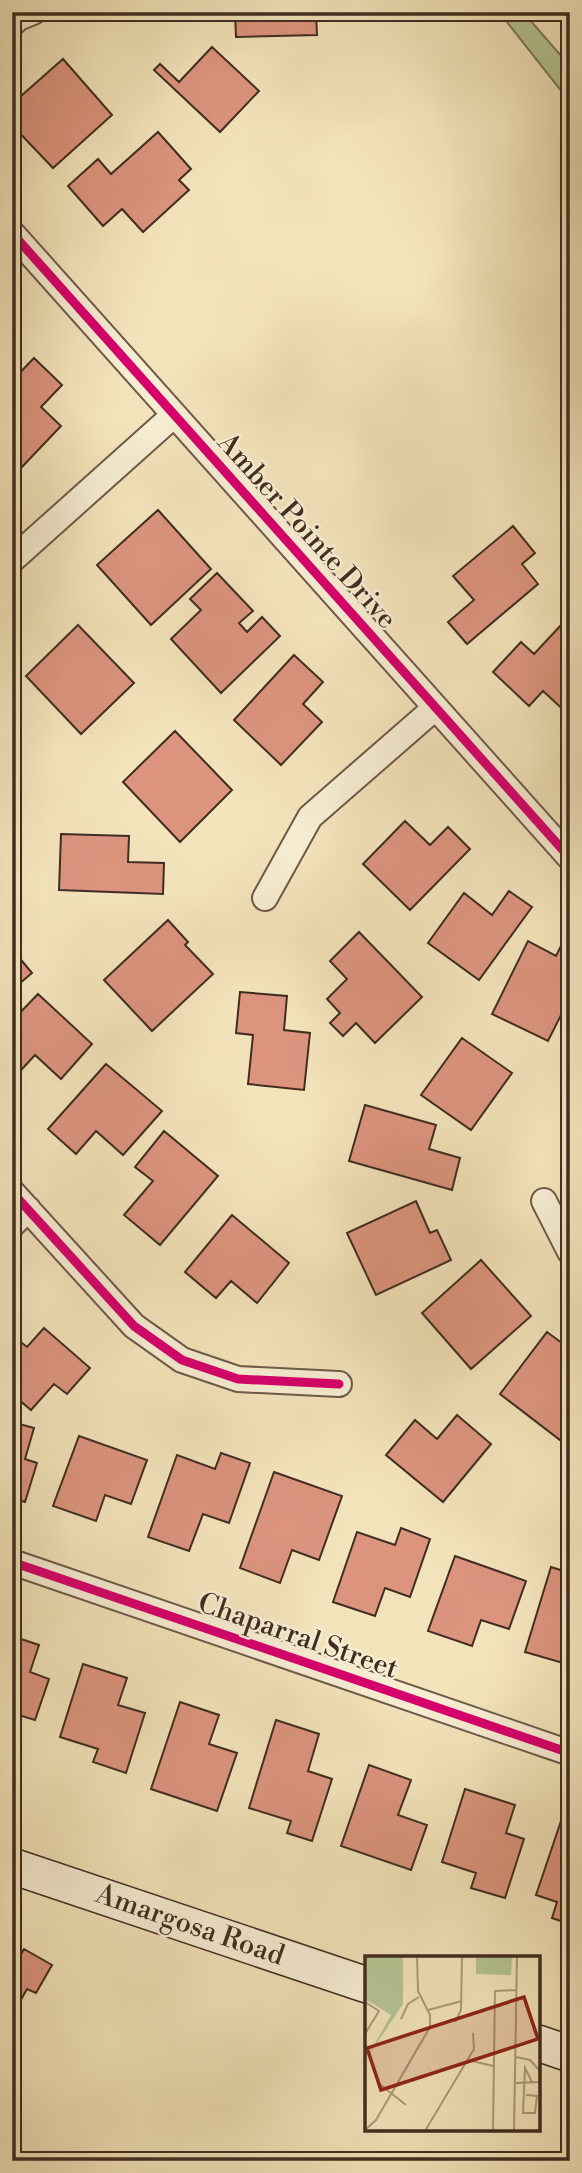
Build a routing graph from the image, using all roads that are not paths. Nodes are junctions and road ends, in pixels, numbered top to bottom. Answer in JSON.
{"nodes":[{"id":1,"x":33,"y":12,"type":"edge"},
{"id":2,"x":12,"y":24,"type":"edge"},
{"id":3,"x":12,"y":233,"type":"edge"},
{"id":4,"x":174,"y":415,"type":"junction"},
{"id":5,"x":12,"y":560,"type":"edge"},
{"id":6,"x":435,"y":708,"type":"junction"},
{"id":7,"x":570,"y":858,"type":"edge"},
{"id":8,"x":265,"y":898,"type":"dead end"},
{"id":9,"x":544,"y":1201,"type":"dead end"},
{"id":10,"x":18,"y":1209,"type":"edge"},
{"id":11,"x":570,"y":1252,"type":"edge"},
{"id":12,"x":339,"y":1384,"type":"dead end"},
{"id":13,"x":12,"y":1562,"type":"edge"},
{"id":14,"x":570,"y":1753,"type":"edge"},
{"id":15,"x":12,"y":1866,"type":"edge"},
{"id":16,"x":365,"y":1984,"type":"edge"},
{"id":17,"x":540,"y":2044,"type":"edge"},
{"id":18,"x":570,"y":2054,"type":"edge"}],
"edges":[{"from":1,"to":2,"type":"street"},
{"from":3,"to":4,"type":"street","name":"Amber Pointe Drive"},
{"from":4,"to":5,"type":"street"},
{"from":4,"to":6,"type":"street","name":"Amber Pointe Drive"},
{"from":6,"to":7,"type":"street","name":"Amber Pointe Drive"},
{"from":6,"to":8,"type":"street"},
{"from":9,"to":11,"type":"street"},
{"from":10,"to":12,"type":"street"},
{"from":13,"to":14,"type":"street","name":"Chaparral Street"},
{"from":15,"to":16,"type":"main road","name":"Amargosa Road"},
{"from":17,"to":18,"type":"main road"}]}
